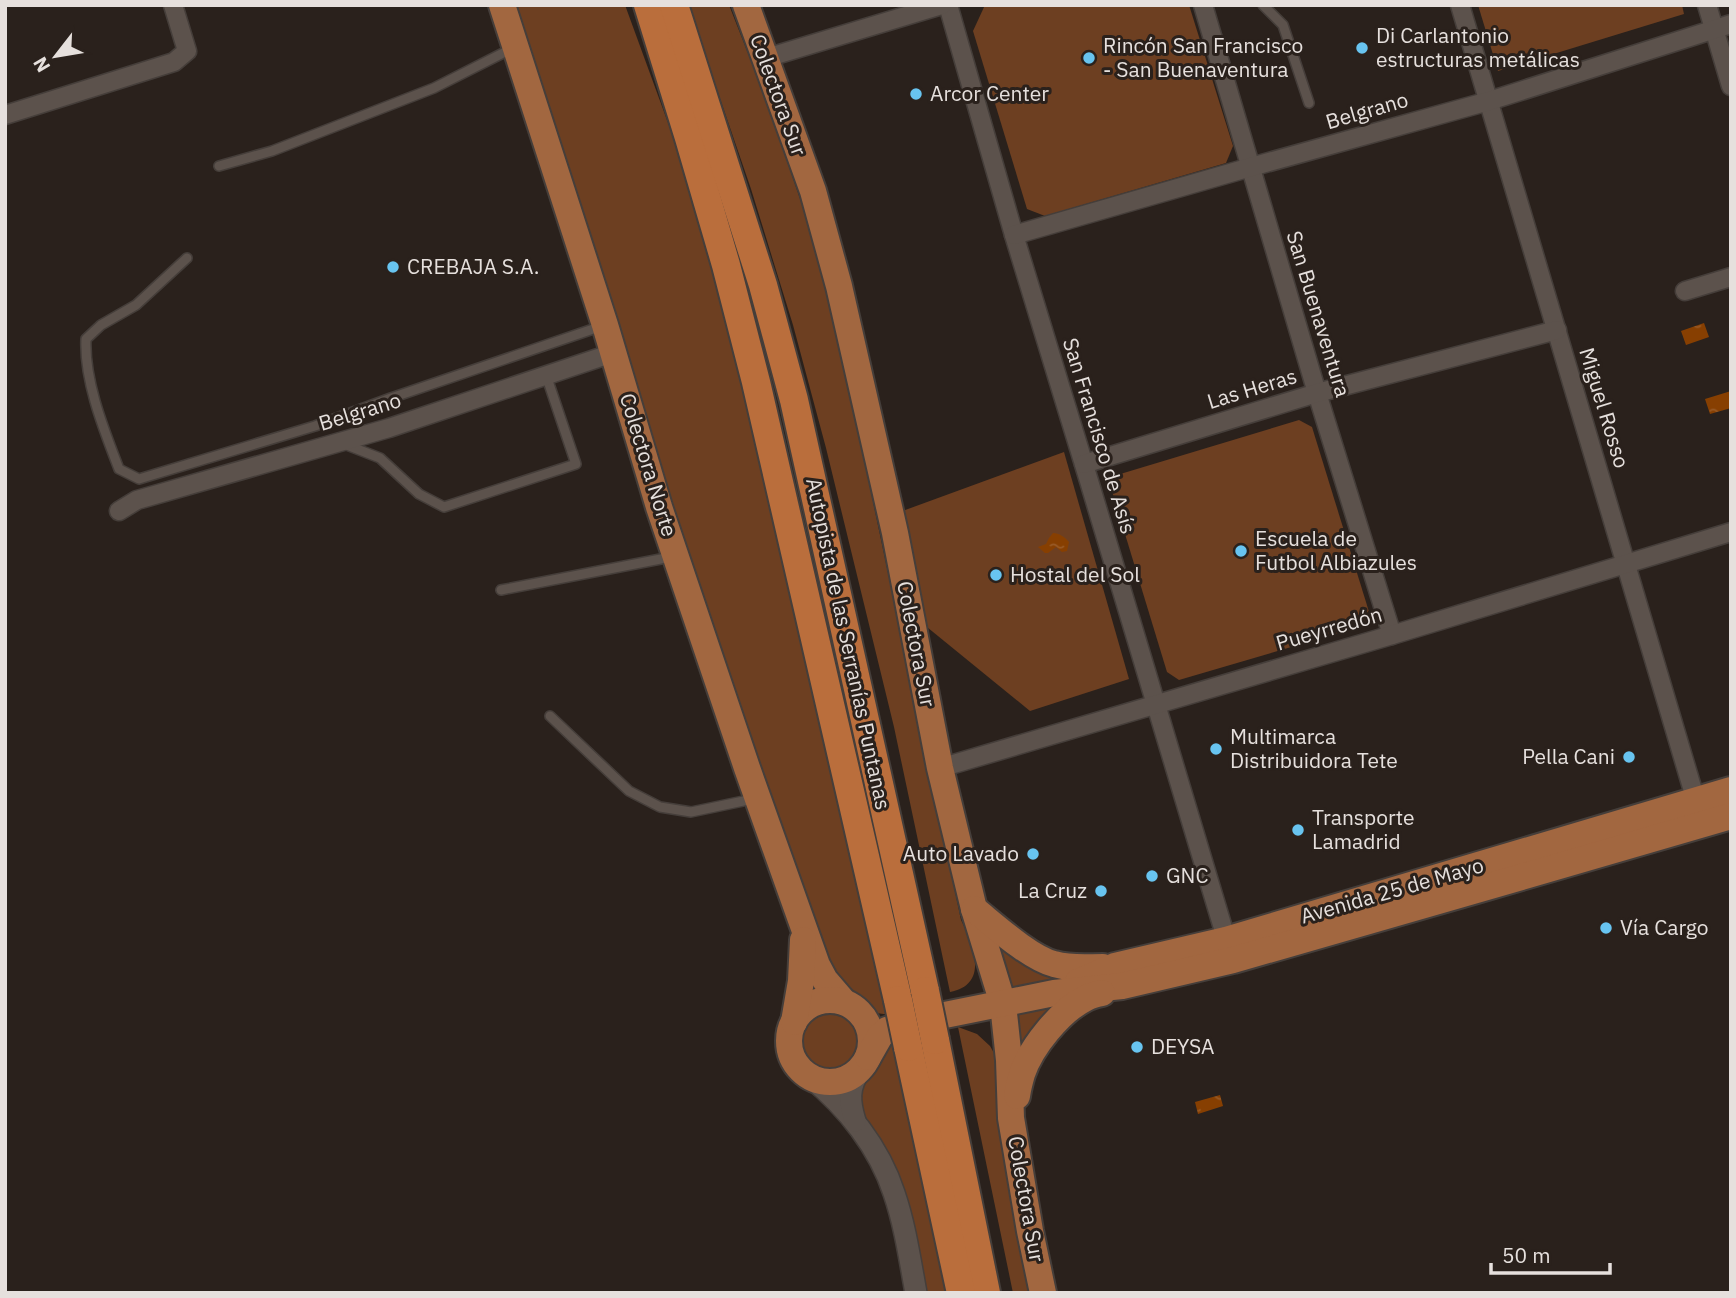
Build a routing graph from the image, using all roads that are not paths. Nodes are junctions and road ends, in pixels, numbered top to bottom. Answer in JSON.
{"nodes":[{"id":1,"x":173,"y":5,"type":"edge"},
{"id":2,"x":502,"y":5,"type":"edge"},
{"id":3,"x":648,"y":5,"type":"edge"},
{"id":4,"x":675,"y":5,"type":"edge"},
{"id":5,"x":746,"y":5,"type":"edge"},
{"id":6,"x":942,"y":5,"type":"edge"},
{"id":7,"x":948,"y":5,"type":"edge"},
{"id":8,"x":1203,"y":5,"type":"edge"},
{"id":9,"x":1263,"y":5,"type":"edge"},
{"id":10,"x":1460,"y":5,"type":"edge"},
{"id":11,"x":1707,"y":5,"type":"edge"},
{"id":12,"x":1722,"y":27,"type":"edge"},
{"id":13,"x":514,"y":47,"type":"junction"},
{"id":14,"x":766,"y":58,"type":"junction"},
{"id":15,"x":1731,"y":86,"type":"edge"},
{"id":16,"x":1489,"y":101,"type":"junction"},
{"id":17,"x":1309,"y":103,"type":"dead end"},
{"id":18,"x":5,"y":115,"type":"edge"},
{"id":19,"x":219,"y":166,"type":"dead end"},
{"id":20,"x":1251,"y":167,"type":"junction"},
{"id":21,"x":1014,"y":235,"type":"junction"},
{"id":22,"x":187,"y":258,"type":"dead end"},
{"id":23,"x":1731,"y":277,"type":"edge"},
{"id":24,"x":1685,"y":291,"type":"dead end"},
{"id":25,"x":605,"y":325,"type":"junction"},
{"id":26,"x":1557,"y":330,"type":"junction"},
{"id":27,"x":613,"y":353,"type":"junction"},
{"id":28,"x":546,"y":375,"type":"junction"},
{"id":29,"x":1317,"y":393,"type":"junction"},
{"id":30,"x":339,"y":442,"type":"junction"},
{"id":31,"x":1084,"y":464,"type":"junction"},
{"id":32,"x":119,"y":511,"type":"dead end"},
{"id":33,"x":1731,"y":532,"type":"edge"},
{"id":34,"x":677,"y":556,"type":"junction"},
{"id":35,"x":1626,"y":564,"type":"junction"},
{"id":36,"x":501,"y":590,"type":"dead end"},
{"id":37,"x":1392,"y":635,"type":"junction"},
{"id":38,"x":1156,"y":704,"type":"junction"},
{"id":39,"x":550,"y":716,"type":"dead end"},
{"id":40,"x":940,"y":768,"type":"junction"},
{"id":41,"x":1731,"y":790,"type":"edge"},
{"id":42,"x":759,"y":798,"type":"junction"},
{"id":43,"x":1700,"y":812,"type":"junction"},
{"id":44,"x":1731,"y":816,"type":"edge"},
{"id":45,"x":974,"y":909,"type":"junction"},
{"id":46,"x":802,"y":921,"type":"junction"},
{"id":47,"x":1230,"y":950,"type":"junction"},
{"id":48,"x":1119,"y":976,"type":"junction"},
{"id":49,"x":1003,"y":1004,"type":"junction"},
{"id":50,"x":851,"y":1006,"type":"junction"},
{"id":51,"x":794,"y":1022,"type":"junction"},
{"id":52,"x":919,"y":1036,"type":"junction"},
{"id":53,"x":864,"y":1063,"type":"junction"},
{"id":54,"x":810,"y":1077,"type":"junction"},
{"id":55,"x":1011,"y":1118,"type":"junction"},
{"id":56,"x":855,"y":1123,"type":"junction"},
{"id":57,"x":916,"y":1293,"type":"edge"},
{"id":58,"x":961,"y":1293,"type":"edge"},
{"id":59,"x":986,"y":1293,"type":"edge"},
{"id":60,"x":1043,"y":1293,"type":"edge"}],
"edges":[{"from":1,"to":18,"type":"street"},
{"from":2,"to":13,"type":"main road","name":"Colectora Norte"},
{"from":3,"to":52,"type":"highway","name":"Autopista de las Serranías Puntanas","bridge":true},
{"from":4,"to":52,"type":"highway","name":"Autopista de las Serranías Puntanas","bridge":true},
{"from":5,"to":14,"type":"main road","name":"Colectora Sur"},
{"from":6,"to":14,"type":"street"},
{"from":7,"to":21,"type":"street","name":"San Francisco de Asís"},
{"from":8,"to":20,"type":"street","name":"San Buenaventura"},
{"from":9,"to":17,"type":"lane"},
{"from":10,"to":16,"type":"street","name":"Miguel Rosso"},
{"from":11,"to":12,"type":"street"},
{"from":12,"to":15,"type":"street"},
{"from":12,"to":16,"type":"street","name":"Belgrano"},
{"from":13,"to":19,"type":"lane"},
{"from":13,"to":25,"type":"main road","name":"Colectora Norte"},
{"from":14,"to":40,"type":"main road","name":"Colectora Sur"},
{"from":16,"to":20,"type":"street","name":"Belgrano"},
{"from":16,"to":26,"type":"street","name":"Miguel Rosso"},
{"from":20,"to":21,"type":"street","name":"Belgrano"},
{"from":20,"to":29,"type":"street","name":"San Buenaventura"},
{"from":21,"to":31,"type":"street","name":"San Francisco de Asís"},
{"from":22,"to":25,"type":"lane"},
{"from":23,"to":24,"type":"street"},
{"from":25,"to":27,"type":"main road","name":"Colectora Norte"},
{"from":26,"to":29,"type":"street","name":"Las Heras"},
{"from":26,"to":35,"type":"street","name":"Miguel Rosso"},
{"from":27,"to":28,"type":"street","name":"Belgrano"},
{"from":27,"to":34,"type":"main road","name":"Colectora Norte"},
{"from":28,"to":30,"type":"street","name":"Belgrano"},
{"from":28,"to":30,"type":"lane"},
{"from":29,"to":31,"type":"street","name":"Las Heras"},
{"from":29,"to":37,"type":"street","name":"San Buenaventura"},
{"from":30,"to":32,"type":"street","name":"Belgrano"},
{"from":31,"to":38,"type":"street","name":"San Francisco de Asís"},
{"from":33,"to":35,"type":"street","name":"Pueyrredón"},
{"from":34,"to":36,"type":"lane"},
{"from":34,"to":42,"type":"main road","name":"Colectora Norte"},
{"from":35,"to":37,"type":"street","name":"Pueyrredón"},
{"from":35,"to":43,"type":"street","name":"Miguel Rosso"},
{"from":37,"to":38,"type":"street","name":"Pueyrredón"},
{"from":38,"to":40,"type":"street","name":"Pueyrredón"},
{"from":38,"to":47,"type":"street","name":"San Francisco de Asís"},
{"from":39,"to":42,"type":"lane"},
{"from":40,"to":45,"type":"main road","name":"Colectora Sur"},
{"from":41,"to":43,"type":"main road","name":"Avenida 25 de Mayo"},
{"from":42,"to":46,"type":"main road","name":"Colectora Norte"},
{"from":43,"to":44,"type":"main road","name":"Avenida 25 de Mayo"},
{"from":43,"to":47,"type":"main road","name":"Avenida 25 de Mayo"},
{"from":45,"to":48,"type":"main road"},
{"from":45,"to":49,"type":"main road","name":"Colectora Sur"},
{"from":46,"to":50,"type":"main road","name":"Colectora Norte"},
{"from":46,"to":51,"type":"main road","name":"Colectora Norte"},
{"from":47,"to":48,"type":"main road","name":"Avenida 25 de Mayo"},
{"from":48,"to":49,"type":"main road","name":"Avenida 25 de Mayo"},
{"from":48,"to":55,"type":"main road"},
{"from":49,"to":52,"type":"main road","name":"Avenida 25 de Mayo"},
{"from":49,"to":55,"type":"main road","name":"Colectora Sur"},
{"from":50,"to":51,"type":"main road"},
{"from":50,"to":52,"type":"main road","name":"Avenida 25 de Mayo"},
{"from":50,"to":53,"type":"main road"},
{"from":51,"to":54,"type":"main road"},
{"from":52,"to":53,"type":"main road","name":"Avenida 25 de Mayo"},
{"from":52,"to":58,"type":"highway","name":"Autopista de las Serranías Puntanas"},
{"from":52,"to":59,"type":"highway","name":"Autopista de las Serranías Puntanas"},
{"from":53,"to":54,"type":"main road"},
{"from":53,"to":56,"type":"street"},
{"from":54,"to":56,"type":"street"},
{"from":55,"to":60,"type":"main road","name":"Colectora Sur"},
{"from":56,"to":57,"type":"street"}]}
